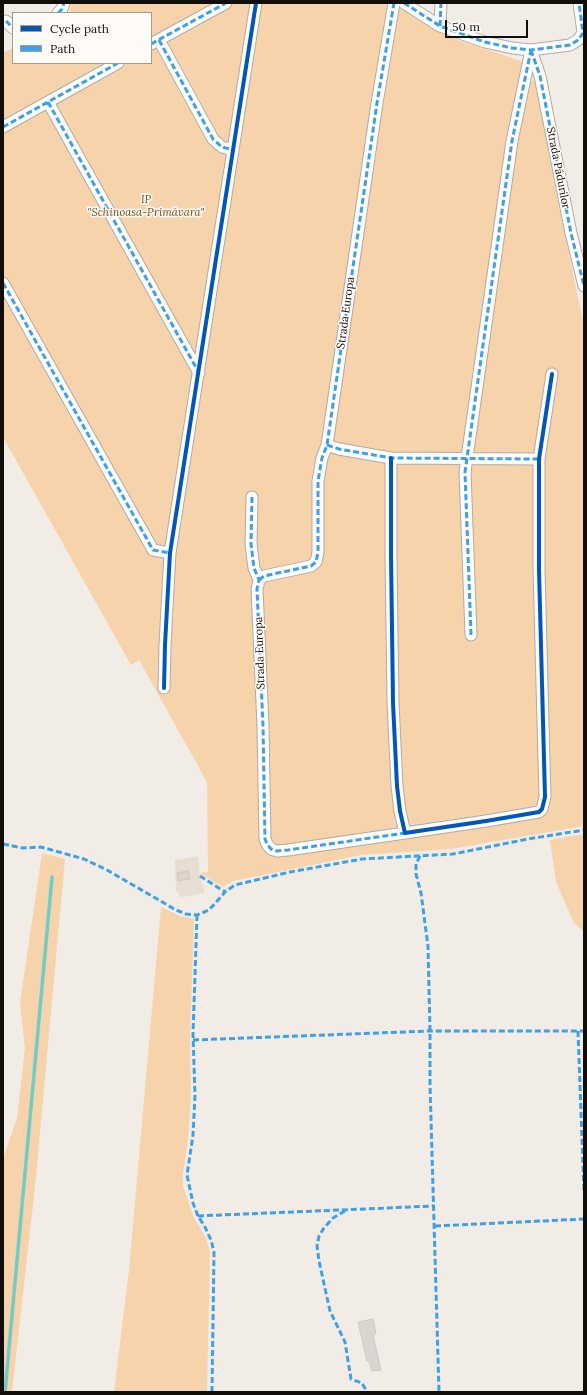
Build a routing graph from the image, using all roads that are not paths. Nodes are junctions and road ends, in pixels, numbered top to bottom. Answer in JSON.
{"nodes":[{"id":1,"x":64,"y":3,"type":"edge"},
{"id":2,"x":226,"y":3,"type":"edge"},
{"id":3,"x":256,"y":3,"type":"edge"},
{"id":4,"x":394,"y":3,"type":"edge"},
{"id":5,"x":404,"y":3,"type":"edge"},
{"id":6,"x":440,"y":3,"type":"edge"},
{"id":7,"x":579,"y":3,"type":"edge"},
{"id":8,"x":59,"y":12,"type":"edge"},
{"id":9,"x":440,"y":26,"type":"junction"},
{"id":10,"x":155,"y":42,"type":"edge"},
{"id":11,"x":531,"y":50,"type":"junction"},
{"id":12,"x":116,"y":64,"type":"edge"},
{"id":13,"x":48,"y":102,"type":"junction"},
{"id":14,"x":3,"y":127,"type":"edge"},
{"id":15,"x":233,"y":150,"type":"junction"},
{"id":16,"x":3,"y":284,"type":"edge"},
{"id":17,"x":584,"y":286,"type":"edge"},
{"id":18,"x":199,"y":373,"type":"junction"},
{"id":19,"x":552,"y":374,"type":"dead end"},
{"id":20,"x":327,"y":445,"type":"junction"},
{"id":21,"x":391,"y":458,"type":"junction"},
{"id":22,"x":466,"y":458,"type":"junction"},
{"id":23,"x":538,"y":459,"type":"junction"},
{"id":24,"x":252,"y":497,"type":"dead end"},
{"id":25,"x":170,"y":553,"type":"junction"},
{"id":26,"x":259,"y":580,"type":"junction"},
{"id":27,"x":471,"y":636,"type":"dead end"},
{"id":28,"x":164,"y":688,"type":"dead end"},
{"id":29,"x":405,"y":833,"type":"junction"}],
"edges":[{"from":1,"to":8,"type":"street"},
{"from":2,"to":10,"type":"street"},
{"from":3,"to":15,"type":"street"},
{"from":4,"to":20,"type":"street","name":"Strada Europa"},
{"from":5,"to":9,"type":"street"},
{"from":6,"to":9,"type":"street"},
{"from":7,"to":11,"type":"street"},
{"from":9,"to":11,"type":"street"},
{"from":10,"to":15,"type":"street"},
{"from":11,"to":17,"type":"street","name":"Strada Pădurilor"},
{"from":11,"to":22,"type":"street"},
{"from":12,"to":13,"type":"street"},
{"from":13,"to":14,"type":"street"},
{"from":13,"to":18,"type":"street"},
{"from":15,"to":18,"type":"street"},
{"from":16,"to":25,"type":"street"},
{"from":18,"to":25,"type":"street"},
{"from":19,"to":23,"type":"street"},
{"from":20,"to":21,"type":"street"},
{"from":20,"to":26,"type":"street","name":"Strada Europa"},
{"from":21,"to":22,"type":"street"},
{"from":21,"to":29,"type":"street"},
{"from":22,"to":23,"type":"street"},
{"from":22,"to":27,"type":"street"},
{"from":23,"to":29,"type":"street"},
{"from":24,"to":26,"type":"street","name":"Strada Europa"},
{"from":25,"to":28,"type":"street"},
{"from":26,"to":29,"type":"street","name":"Strada Europa"}]}
